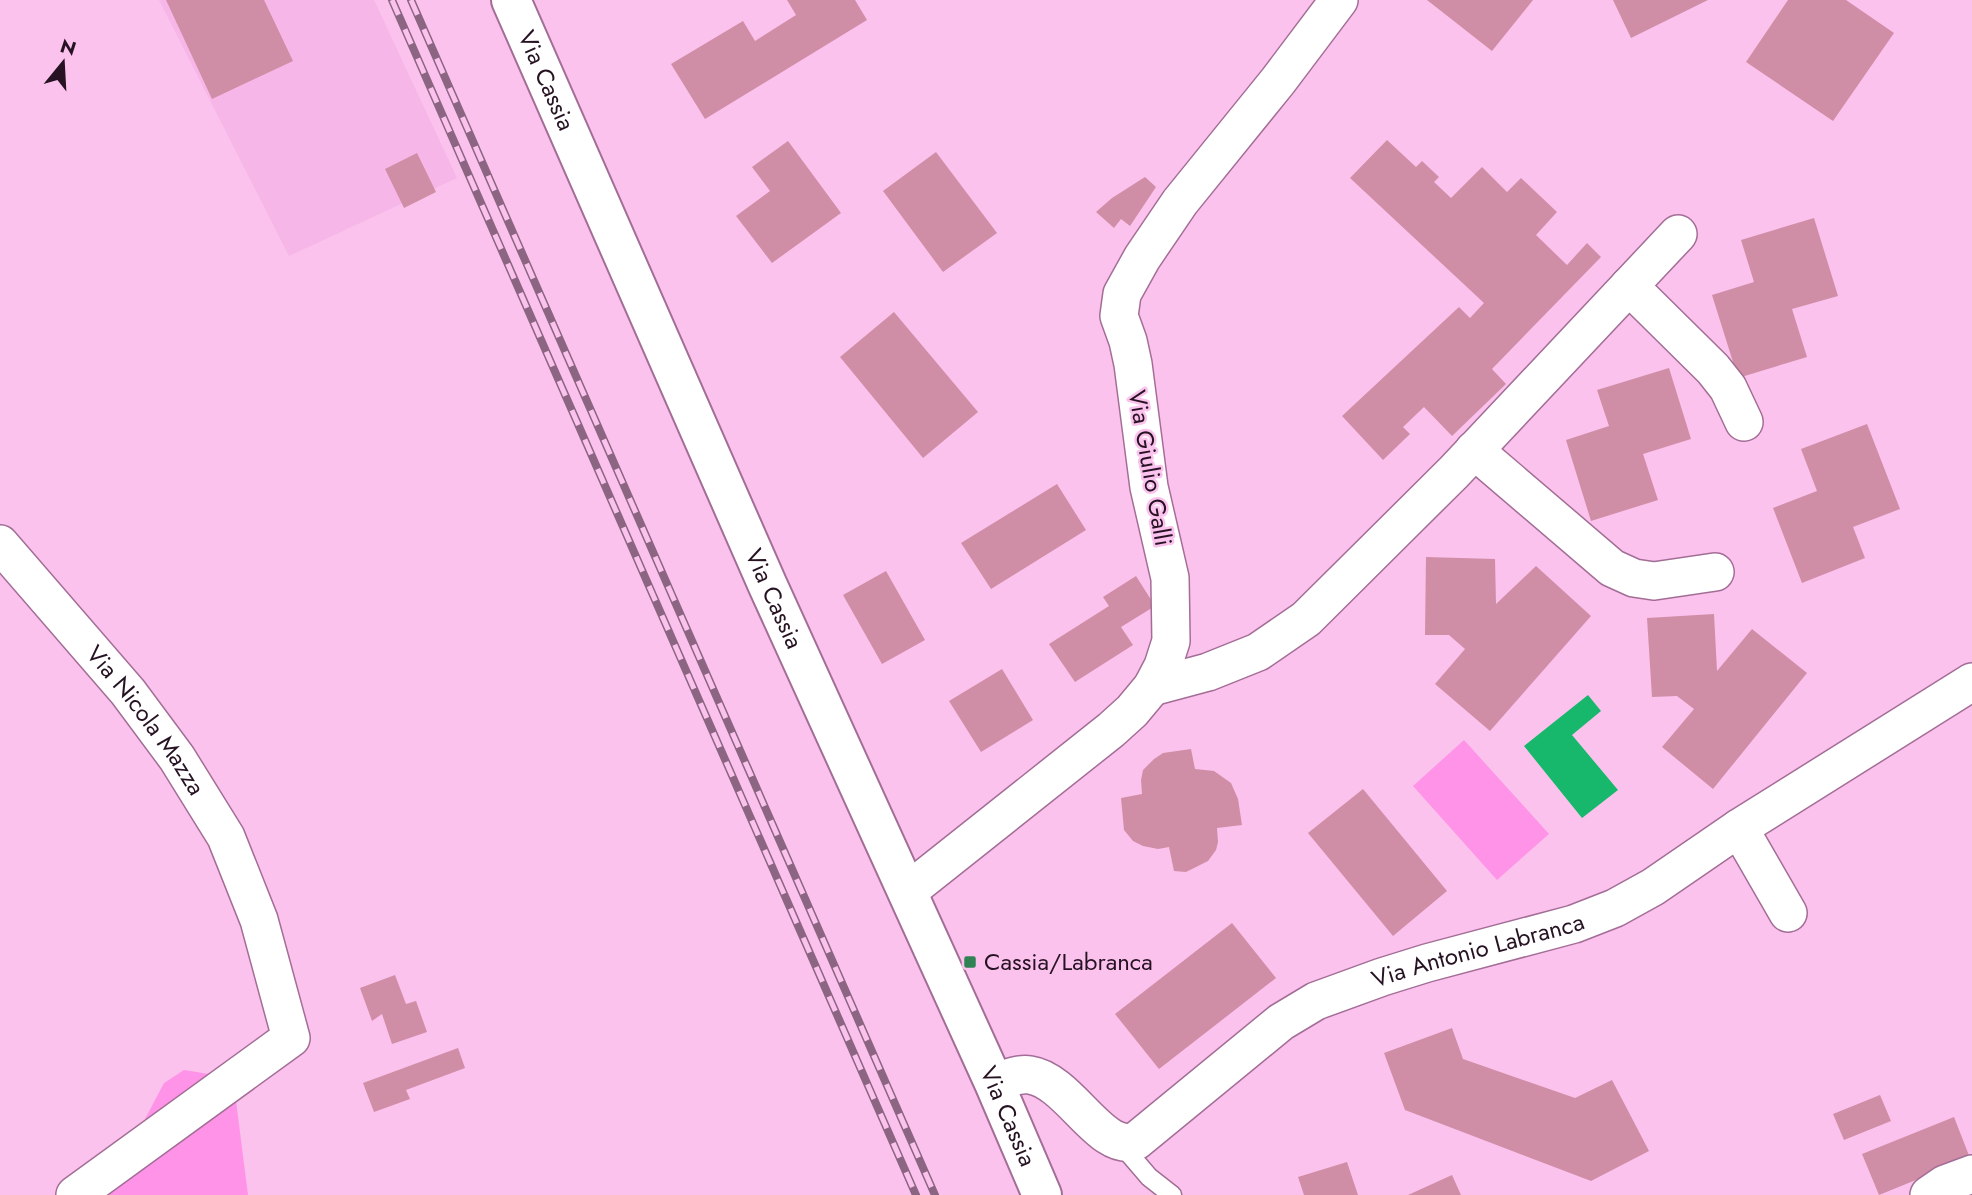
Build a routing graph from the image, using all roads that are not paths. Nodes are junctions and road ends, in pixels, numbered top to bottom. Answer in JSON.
{"nodes":[{"id":1,"x":511,"y":0,"type":"edge"},
{"id":2,"x":1339,"y":0,"type":"edge"},
{"id":3,"x":1678,"y":233,"type":"dead end"},
{"id":4,"x":1629,"y":286,"type":"junction"},
{"id":5,"x":1744,"y":422,"type":"dead end"},
{"id":6,"x":1474,"y":450,"type":"junction"},
{"id":7,"x":0,"y":544,"type":"edge"},
{"id":8,"x":1715,"y":572,"type":"dead end"},
{"id":9,"x":1972,"y":682,"type":"edge"},
{"id":10,"x":1152,"y":687,"type":"junction"},
{"id":11,"x":1739,"y":828,"type":"junction"},
{"id":12,"x":907,"y":892,"type":"junction"},
{"id":13,"x":1788,"y":913,"type":"dead end"},
{"id":14,"x":994,"y":1083,"type":"junction"},
{"id":15,"x":1119,"y":1142,"type":"junction"},
{"id":16,"x":1972,"y":1174,"type":"edge"},
{"id":17,"x":75,"y":1195,"type":"edge"},
{"id":18,"x":1042,"y":1195,"type":"edge"},
{"id":19,"x":1172,"y":1195,"type":"edge"},
{"id":20,"x":1929,"y":1195,"type":"edge"}],
"edges":[{"from":1,"to":12,"type":"main road","name":"Via Cassia"},
{"from":2,"to":10,"type":"street","name":"Via Giulio Galli"},
{"from":3,"to":4,"type":"street"},
{"from":4,"to":5,"type":"street"},
{"from":4,"to":6,"type":"street"},
{"from":6,"to":8,"type":"street"},
{"from":6,"to":10,"type":"street"},
{"from":7,"to":17,"type":"street","name":"Via Nicola Mazza"},
{"from":9,"to":11,"type":"street","name":"Via Antonio Labranca"},
{"from":10,"to":12,"type":"street","name":"Via Giulio Galli"},
{"from":11,"to":13,"type":"street"},
{"from":11,"to":15,"type":"street","name":"Via Antonio Labranca"},
{"from":12,"to":14,"type":"main road","name":"Via Cassia"},
{"from":14,"to":15,"type":"street"},
{"from":14,"to":18,"type":"main road","name":"Via Cassia"},
{"from":15,"to":19,"type":"lane"},
{"from":16,"to":20,"type":"street"}]}
